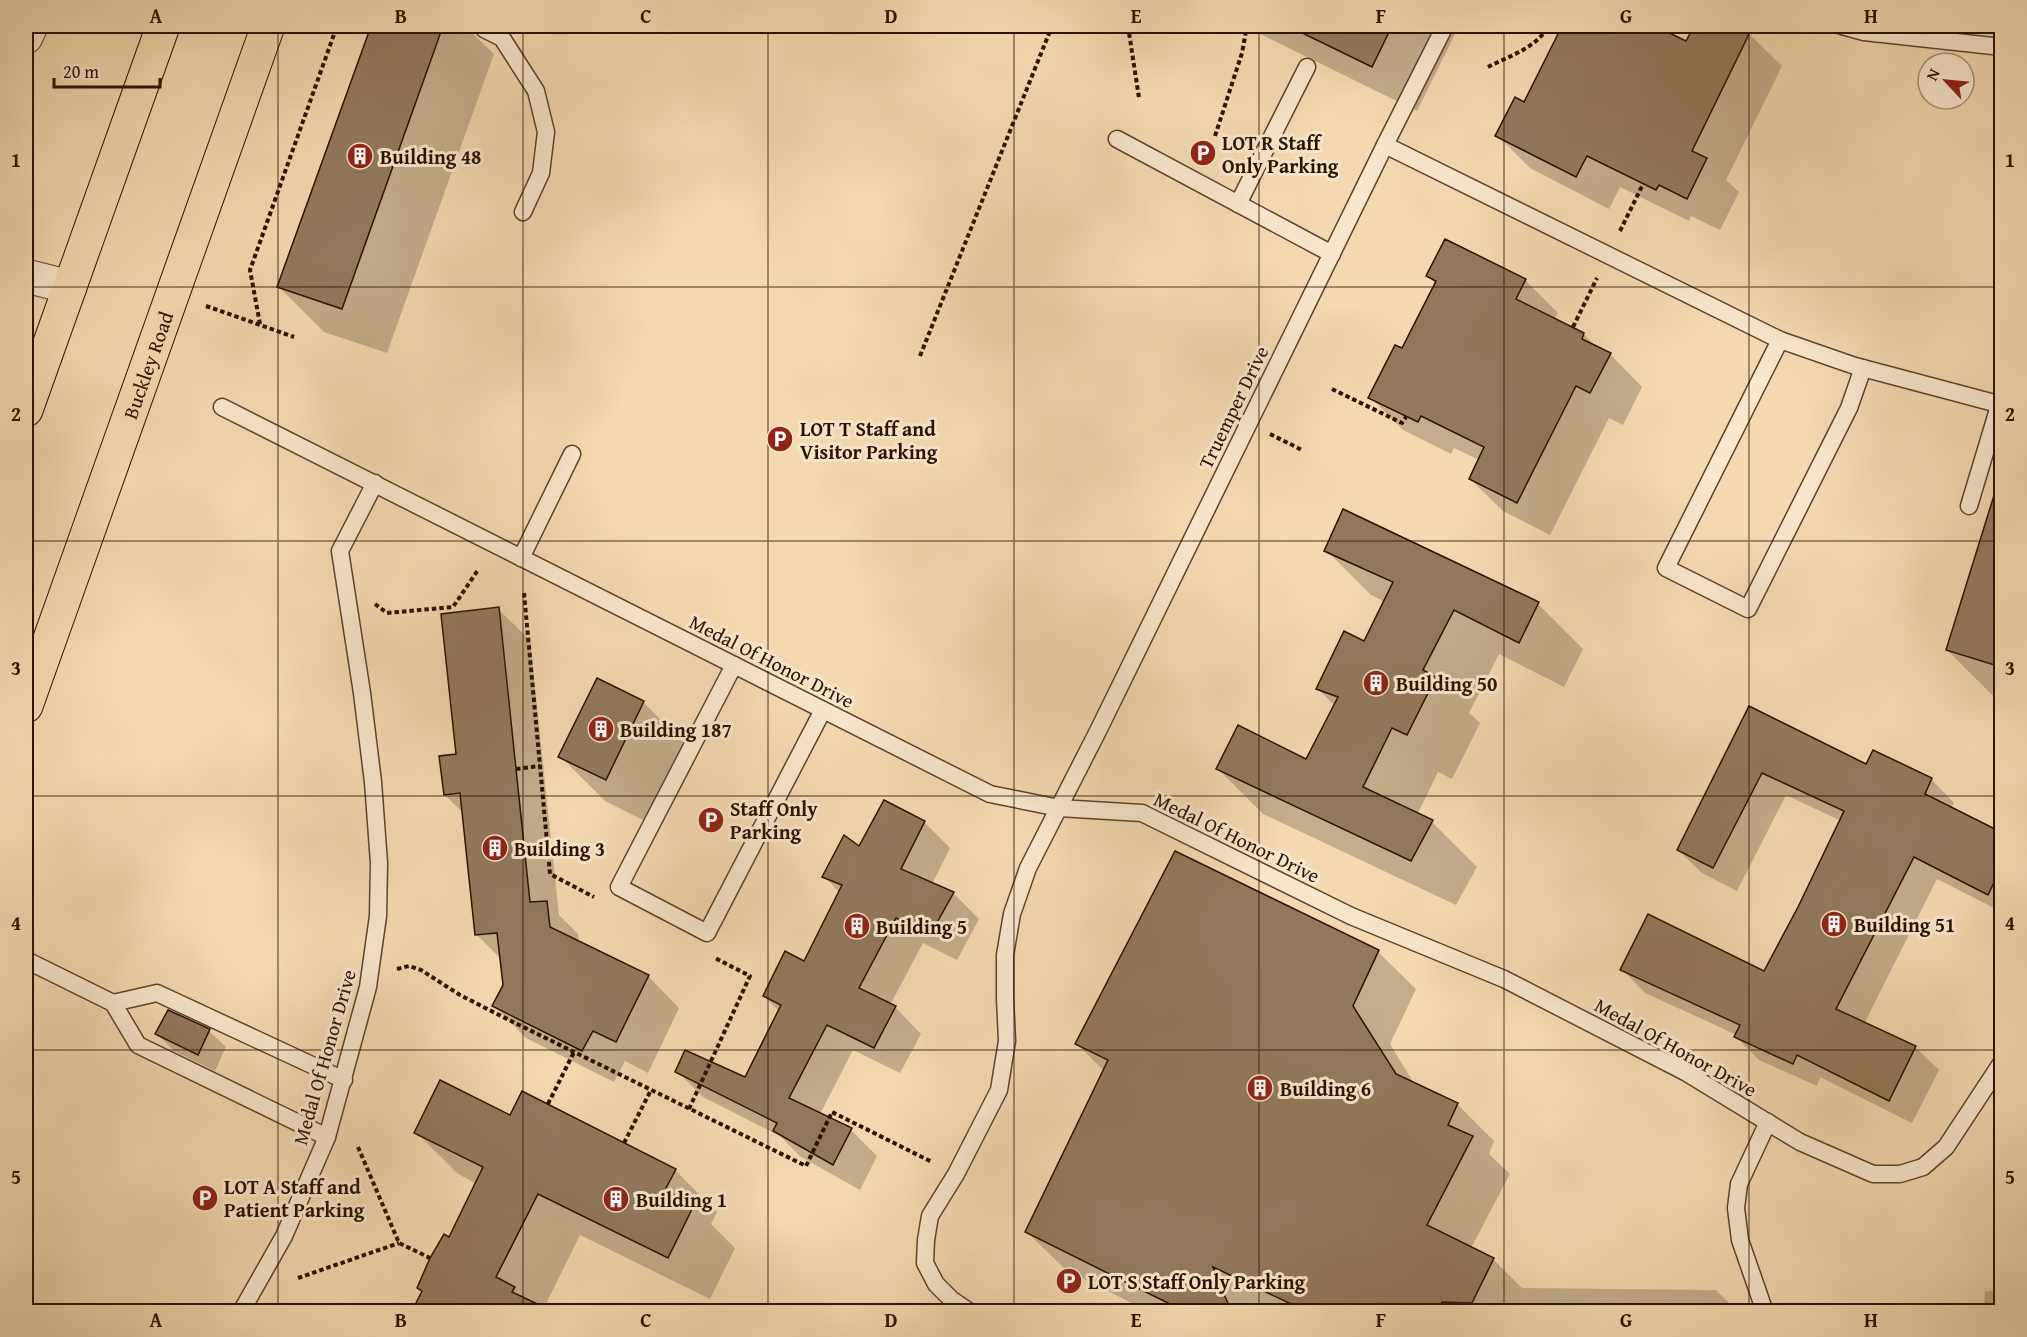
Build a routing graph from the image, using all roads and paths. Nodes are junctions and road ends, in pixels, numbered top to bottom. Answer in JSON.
{"nodes":[{"id":1,"x":31,"y":26,"type":"edge"},
{"id":2,"x":164,"y":26,"type":"edge"},
{"id":3,"x":268,"y":26,"type":"edge"},
{"id":4,"x":337,"y":26,"type":"edge"},
{"id":5,"x":1052,"y":26,"type":"edge"},
{"id":6,"x":1128,"y":26,"type":"edge"},
{"id":7,"x":1247,"y":26,"type":"edge"},
{"id":8,"x":1445,"y":26,"type":"edge"},
{"id":9,"x":1548,"y":26,"type":"edge"},
{"id":10,"x":1842,"y":26,"type":"edge"},
{"id":11,"x":484,"y":29,"type":"dead end"},
{"id":12,"x":26,"y":37,"type":"edge"},
{"id":13,"x":2001,"y":47,"type":"edge"},
{"id":14,"x":1307,"y":67,"type":"dead end"},
{"id":15,"x":1488,"y":67,"type":"dead end"},
{"id":16,"x":1139,"y":98,"type":"dead end"},
{"id":17,"x":1215,"y":136,"type":"dead end"},
{"id":18,"x":1117,"y":140,"type":"dead end"},
{"id":19,"x":1385,"y":145,"type":"junction"},
{"id":20,"x":1643,"y":184,"type":"dead end"},
{"id":21,"x":1238,"y":204,"type":"junction"},
{"id":22,"x":523,"y":212,"type":"dead end"},
{"id":23,"x":1618,"y":236,"type":"dead end"},
{"id":24,"x":1332,"y":254,"type":"junction"},
{"id":25,"x":1599,"y":272,"type":"dead end"},
{"id":26,"x":26,"y":276,"type":"edge"},
{"id":27,"x":70,"y":287,"type":"junction"},
{"id":28,"x":206,"y":306,"type":"dead end"},
{"id":29,"x":260,"y":324,"type":"junction"},
{"id":30,"x":1573,"y":327,"type":"dead end"},
{"id":31,"x":294,"y":337,"type":"dead end"},
{"id":32,"x":1780,"y":340,"type":"junction"},
{"id":33,"x":920,"y":356,"type":"dead end"},
{"id":34,"x":32,"y":367,"type":"edge"},
{"id":35,"x":1863,"y":368,"type":"junction"},
{"id":36,"x":1332,"y":389,"type":"dead end"},
{"id":37,"x":2001,"y":401,"type":"edge"},
{"id":38,"x":222,"y":406,"type":"dead end"},
{"id":39,"x":26,"y":410,"type":"edge"},
{"id":40,"x":1406,"y":417,"type":"dead end"},
{"id":41,"x":1265,"y":432,"type":"dead end"},
{"id":42,"x":1302,"y":450,"type":"dead end"},
{"id":43,"x":572,"y":454,"type":"dead end"},
{"id":44,"x":375,"y":483,"type":"junction"},
{"id":45,"x":1969,"y":506,"type":"dead end"},
{"id":46,"x":521,"y":558,"type":"junction"},
{"id":47,"x":478,"y":570,"type":"dead end"},
{"id":48,"x":524,"y":593,"type":"dead end"},
{"id":49,"x":372,"y":602,"type":"dead end"},
{"id":50,"x":734,"y":666,"type":"junction"},
{"id":51,"x":26,"y":706,"type":"edge"},
{"id":52,"x":823,"y":710,"type":"junction"},
{"id":53,"x":540,"y":766,"type":"junction"},
{"id":54,"x":516,"y":769,"type":"dead end"},
{"id":55,"x":1059,"y":808,"type":"junction"},
{"id":56,"x":603,"y":901,"type":"dead end"},
{"id":57,"x":708,"y":955,"type":"dead end"},
{"id":58,"x":26,"y":960,"type":"edge"},
{"id":59,"x":393,"y":974,"type":"dead end"},
{"id":60,"x":113,"y":1003,"type":"junction"},
{"id":61,"x":574,"y":1052,"type":"junction"},
{"id":62,"x":2001,"y":1062,"type":"edge"},
{"id":63,"x":344,"y":1080,"type":"junction"},
{"id":64,"x":651,"y":1090,"type":"junction"},
{"id":65,"x":548,"y":1104,"type":"dead end"},
{"id":66,"x":689,"y":1109,"type":"junction"},
{"id":67,"x":1768,"y":1122,"type":"junction"},
{"id":68,"x":327,"y":1137,"type":"junction"},
{"id":69,"x":624,"y":1143,"type":"dead end"},
{"id":70,"x":358,"y":1147,"type":"dead end"},
{"id":71,"x":940,"y":1166,"type":"dead end"},
{"id":72,"x":399,"y":1243,"type":"junction"},
{"id":73,"x":430,"y":1258,"type":"dead end"},
{"id":74,"x":298,"y":1278,"type":"dead end"},
{"id":75,"x":241,"y":1311,"type":"edge"},
{"id":76,"x":970,"y":1311,"type":"edge"},
{"id":77,"x":1765,"y":1311,"type":"edge"}],
"edges":[{"from":1,"to":12,"type":"street"},
{"from":2,"to":27,"type":"highway"},
{"from":3,"to":51,"type":"highway","name":"Buckley Road"},
{"from":4,"to":29,"type":"path"},
{"from":5,"to":33,"type":"path"},
{"from":6,"to":16,"type":"path"},
{"from":7,"to":17,"type":"path"},
{"from":8,"to":19,"type":"lane","name":"Truemper Drive"},
{"from":9,"to":15,"type":"path"},
{"from":10,"to":13,"type":"lane"},
{"from":11,"to":22,"type":"lane"},
{"from":14,"to":21,"type":"lane"},
{"from":18,"to":21,"type":"lane"},
{"from":19,"to":24,"type":"lane","name":"Truemper Drive"},
{"from":19,"to":32,"type":"lane"},
{"from":20,"to":23,"type":"path"},
{"from":21,"to":24,"type":"lane"},
{"from":24,"to":55,"type":"lane","name":"Truemper Drive"},
{"from":25,"to":30,"type":"path"},
{"from":26,"to":27,"type":"street"},
{"from":27,"to":34,"type":"highway"},
{"from":28,"to":29,"type":"path"},
{"from":29,"to":31,"type":"path"},
{"from":32,"to":35,"type":"lane"},
{"from":32,"to":35,"type":"lane"},
{"from":34,"to":39,"type":"highway"},
{"from":35,"to":37,"type":"lane"},
{"from":36,"to":40,"type":"path"},
{"from":37,"to":45,"type":"lane"},
{"from":38,"to":44,"type":"lane","name":"Medal Of Honor Drive"},
{"from":41,"to":42,"type":"path"},
{"from":43,"to":46,"type":"lane"},
{"from":44,"to":46,"type":"lane","name":"Medal Of Honor Drive"},
{"from":44,"to":63,"type":"lane","name":"Medal Of Honor Drive"},
{"from":46,"to":50,"type":"lane","name":"Medal Of Honor Drive"},
{"from":47,"to":49,"type":"path"},
{"from":48,"to":53,"type":"path"},
{"from":50,"to":52,"type":"lane","name":"Medal Of Honor Drive"},
{"from":50,"to":52,"type":"lane"},
{"from":52,"to":55,"type":"lane","name":"Medal Of Honor Drive"},
{"from":53,"to":54,"type":"path"},
{"from":53,"to":56,"type":"path"},
{"from":55,"to":67,"type":"lane","name":"Medal Of Honor Drive"},
{"from":55,"to":76,"type":"lane","name":"Truemper Drive"},
{"from":57,"to":66,"type":"path"},
{"from":58,"to":60,"type":"lane"},
{"from":59,"to":61,"type":"path"},
{"from":60,"to":63,"type":"lane"},
{"from":60,"to":68,"type":"lane"},
{"from":61,"to":64,"type":"path"},
{"from":61,"to":65,"type":"path"},
{"from":62,"to":67,"type":"lane","name":"Medal Of Honor Drive"},
{"from":63,"to":68,"type":"lane","name":"Medal Of Honor Drive"},
{"from":64,"to":66,"type":"path"},
{"from":64,"to":69,"type":"path"},
{"from":66,"to":71,"type":"path"},
{"from":67,"to":77,"type":"lane"},
{"from":68,"to":75,"type":"lane","name":"Medal Of Honor Drive"},
{"from":70,"to":72,"type":"path"},
{"from":72,"to":73,"type":"path"},
{"from":72,"to":74,"type":"path"}]}
